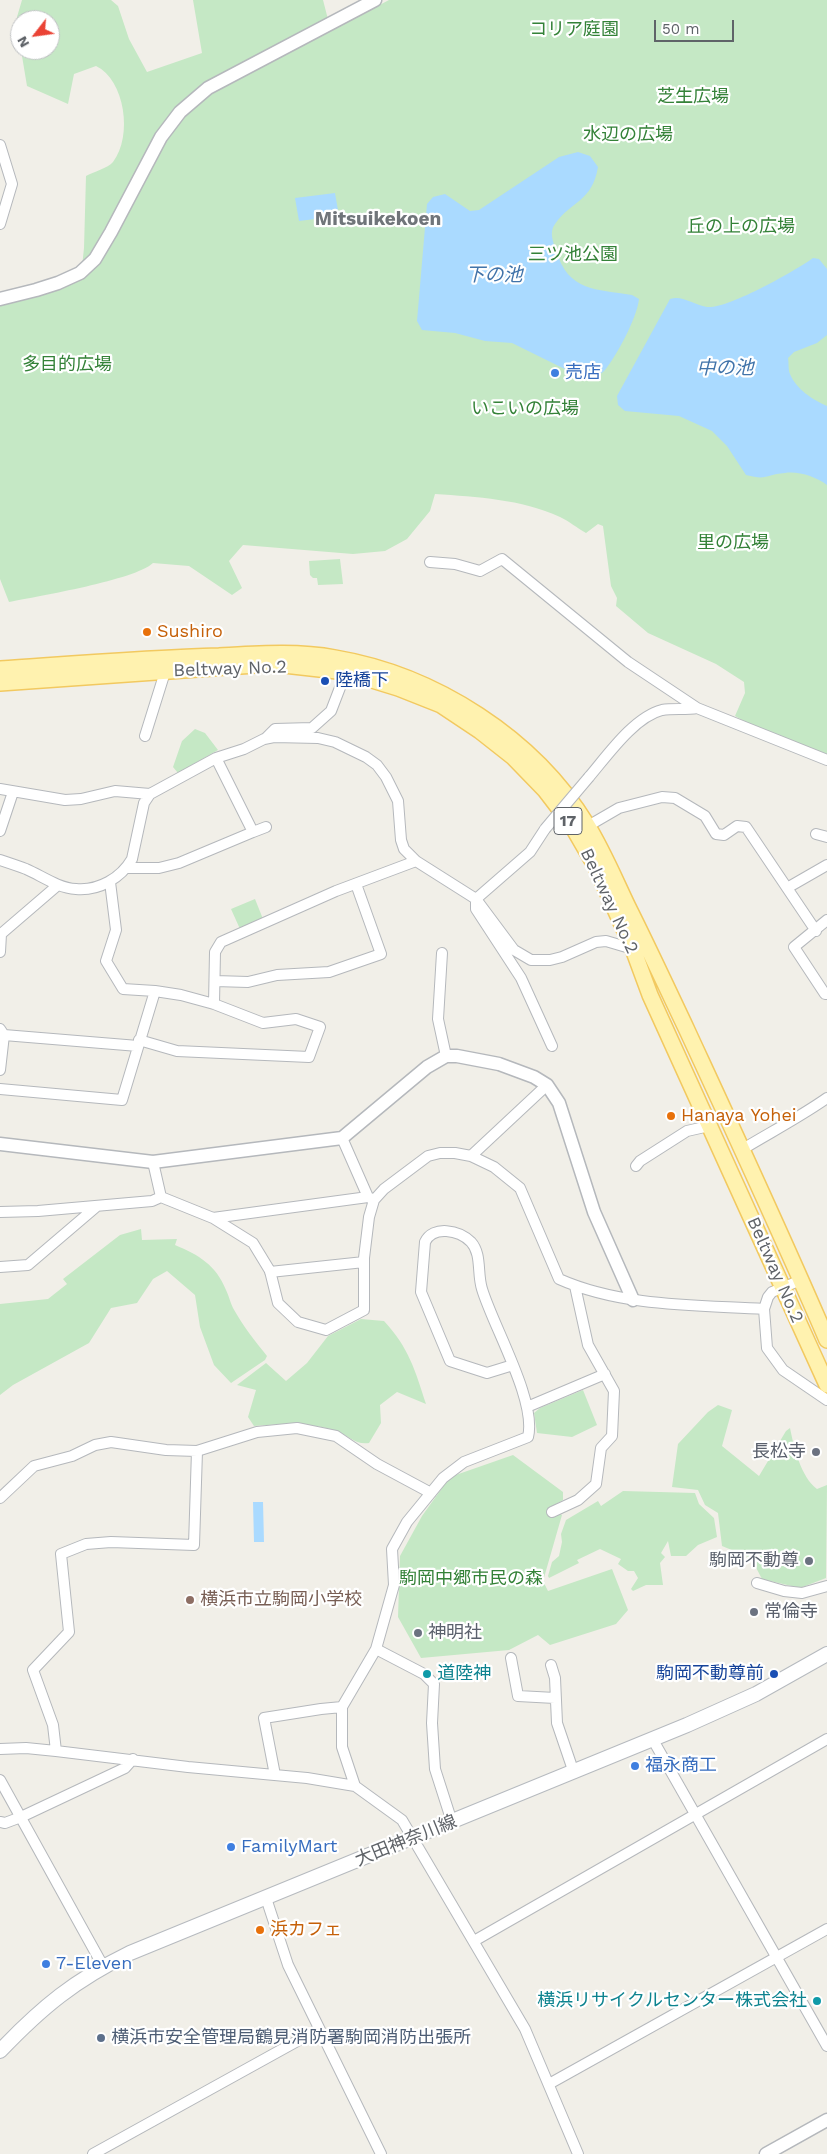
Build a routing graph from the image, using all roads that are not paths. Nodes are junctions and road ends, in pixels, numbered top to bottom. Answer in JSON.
{"nodes":[{"id":1,"x":375,"y":0,"type":"edge"},
{"id":2,"x":0,"y":146,"type":"edge"},
{"id":3,"x":4,"y":200,"type":"edge"},
{"id":4,"x":0,"y":224,"type":"edge"},
{"id":5,"x":0,"y":299,"type":"edge"},
{"id":6,"x":430,"y":562,"type":"dead end"},
{"id":7,"x":0,"y":669,"type":"edge"},
{"id":8,"x":165,"y":672,"type":"junction"},
{"id":9,"x":346,"y":672,"type":"junction"},
{"id":10,"x":0,"y":683,"type":"edge"},
{"id":11,"x":697,"y":708,"type":"junction"},
{"id":12,"x":145,"y":736,"type":"dead end"},
{"id":13,"x":264,"y":739,"type":"junction"},
{"id":14,"x":216,"y":758,"type":"junction"},
{"id":15,"x":827,"y":760,"type":"edge"},
{"id":16,"x":0,"y":789,"type":"edge"},
{"id":17,"x":13,"y":792,"type":"junction"},
{"id":18,"x":150,"y":794,"type":"junction"},
{"id":19,"x":266,"y":826,"type":"dead end"},
{"id":20,"x":588,"y":826,"type":"junction"},
{"id":21,"x":0,"y":831,"type":"edge"},
{"id":22,"x":252,"y":832,"type":"junction"},
{"id":23,"x":816,"y":834,"type":"dead end"},
{"id":24,"x":827,"y":836,"type":"edge"},
{"id":25,"x":0,"y":860,"type":"edge"},
{"id":26,"x":416,"y":861,"type":"junction"},
{"id":27,"x":827,"y":865,"type":"edge"},
{"id":28,"x":127,"y":868,"type":"junction"},
{"id":29,"x":110,"y":882,"type":"junction"},
{"id":30,"x":356,"y":884,"type":"junction"},
{"id":31,"x":58,"y":885,"type":"junction"},
{"id":32,"x":787,"y":888,"type":"junction"},
{"id":33,"x":476,"y":899,"type":"junction"},
{"id":34,"x":827,"y":920,"type":"edge"},
{"id":35,"x":816,"y":931,"type":"junction"},
{"id":36,"x":633,"y":949,"type":"junction"},
{"id":37,"x":0,"y":952,"type":"edge"},
{"id":38,"x":442,"y":953,"type":"dead end"},
{"id":39,"x":215,"y":981,"type":"junction"},
{"id":40,"x":155,"y":991,"type":"junction"},
{"id":41,"x":827,"y":994,"type":"edge"},
{"id":42,"x":214,"y":1004,"type":"junction"},
{"id":43,"x":2,"y":1032,"type":"edge"},
{"id":44,"x":138,"y":1043,"type":"junction"},
{"id":45,"x":552,"y":1046,"type":"dead end"},
{"id":46,"x":446,"y":1056,"type":"junction"},
{"id":47,"x":0,"y":1070,"type":"edge"},
{"id":48,"x":547,"y":1085,"type":"junction"},
{"id":49,"x":0,"y":1089,"type":"edge"},
{"id":50,"x":827,"y":1098,"type":"edge"},
{"id":51,"x":709,"y":1126,"type":"junction"},
{"id":52,"x":342,"y":1138,"type":"junction"},
{"id":53,"x":0,"y":1144,"type":"edge"},
{"id":54,"x":743,"y":1150,"type":"junction"},
{"id":55,"x":471,"y":1156,"type":"junction"},
{"id":56,"x":153,"y":1162,"type":"junction"},
{"id":57,"x":636,"y":1166,"type":"dead end"},
{"id":58,"x":161,"y":1197,"type":"junction"},
{"id":59,"x":371,"y":1199,"type":"junction"},
{"id":60,"x":96,"y":1207,"type":"junction"},
{"id":61,"x":0,"y":1212,"type":"edge"},
{"id":62,"x":213,"y":1218,"type":"junction"},
{"id":63,"x":364,"y":1262,"type":"junction"},
{"id":64,"x":0,"y":1267,"type":"edge"},
{"id":65,"x":270,"y":1272,"type":"junction"},
{"id":66,"x":801,"y":1280,"type":"junction"},
{"id":67,"x":575,"y":1286,"type":"junction"},
{"id":68,"x":783,"y":1288,"type":"junction"},
{"id":69,"x":633,"y":1300,"type":"junction"},
{"id":70,"x":764,"y":1309,"type":"junction"},
{"id":71,"x":827,"y":1340,"type":"edge"},
{"id":72,"x":513,"y":1365,"type":"junction"},
{"id":73,"x":605,"y":1374,"type":"junction"},
{"id":74,"x":827,"y":1385,"type":"edge"},
{"id":75,"x":827,"y":1400,"type":"edge"},
{"id":76,"x":527,"y":1407,"type":"junction"},
{"id":77,"x":197,"y":1451,"type":"junction"},
{"id":78,"x":431,"y":1493,"type":"junction"},
{"id":79,"x":0,"y":1498,"type":"edge"},
{"id":80,"x":552,"y":1512,"type":"dead end"},
{"id":81,"x":757,"y":1583,"type":"dead end"},
{"id":82,"x":827,"y":1586,"type":"edge"},
{"id":83,"x":376,"y":1649,"type":"junction"},
{"id":84,"x":827,"y":1654,"type":"edge"},
{"id":85,"x":511,"y":1658,"type":"dead end"},
{"id":86,"x":551,"y":1666,"type":"dead end"},
{"id":87,"x":555,"y":1698,"type":"junction"},
{"id":88,"x":342,"y":1707,"type":"junction"},
{"id":89,"x":827,"y":1739,"type":"edge"},
{"id":90,"x":652,"y":1740,"type":"junction"},
{"id":91,"x":0,"y":1749,"type":"edge"},
{"id":92,"x":56,"y":1751,"type":"junction"},
{"id":93,"x":133,"y":1759,"type":"junction"},
{"id":94,"x":574,"y":1772,"type":"junction"},
{"id":95,"x":275,"y":1775,"type":"junction"},
{"id":96,"x":0,"y":1780,"type":"edge"},
{"id":97,"x":355,"y":1786,"type":"junction"},
{"id":98,"x":695,"y":1814,"type":"junction"},
{"id":99,"x":21,"y":1817,"type":"junction"},
{"id":100,"x":0,"y":1822,"type":"edge"},
{"id":101,"x":452,"y":1822,"type":"junction"},
{"id":102,"x":413,"y":1839,"type":"junction"},
{"id":103,"x":266,"y":1898,"type":"junction"},
{"id":104,"x":827,"y":1928,"type":"edge"},
{"id":105,"x":474,"y":1941,"type":"junction"},
{"id":106,"x":776,"y":1957,"type":"junction"},
{"id":107,"x":103,"y":1966,"type":"junction"},
{"id":108,"x":319,"y":2029,"type":"junction"},
{"id":109,"x":827,"y":2046,"type":"edge"},
{"id":110,"x":0,"y":2051,"type":"edge"},
{"id":111,"x":550,"y":2084,"type":"junction"},
{"id":112,"x":827,"y":2120,"type":"edge"},
{"id":113,"x":93,"y":2154,"type":"edge"},
{"id":114,"x":381,"y":2154,"type":"edge"},
{"id":115,"x":578,"y":2154,"type":"edge"},
{"id":116,"x":766,"y":2154,"type":"edge"}],
"edges":[{"from":1,"to":5,"type":"street"},
{"from":2,"to":3,"type":"street"},
{"from":3,"to":4,"type":"street"},
{"from":6,"to":11,"type":"street"},
{"from":7,"to":20,"type":"main road","name":"Beltway No.2","number":"17"},
{"from":8,"to":9,"type":"main road","name":"Beltway No.2","number":"17"},
{"from":8,"to":10,"type":"main road","name":"Beltway No.2","number":"17"},
{"from":8,"to":12,"type":"street"},
{"from":9,"to":13,"type":"street"},
{"from":9,"to":36,"type":"main road","name":"Beltway No.2","number":"17"},
{"from":11,"to":15,"type":"street"},
{"from":11,"to":33,"type":"street","bridge":true},
{"from":13,"to":14,"type":"street"},
{"from":13,"to":26,"type":"street"},
{"from":14,"to":18,"type":"street"},
{"from":14,"to":22,"type":"street"},
{"from":16,"to":17,"type":"street"},
{"from":17,"to":18,"type":"street"},
{"from":17,"to":21,"type":"street"},
{"from":18,"to":28,"type":"street"},
{"from":19,"to":22,"type":"street"},
{"from":20,"to":32,"type":"street"},
{"from":20,"to":54,"type":"main road","name":"Beltway No.2","number":"17"},
{"from":22,"to":28,"type":"street"},
{"from":23,"to":24,"type":"street"},
{"from":25,"to":31,"type":"street"},
{"from":26,"to":30,"type":"street"},
{"from":26,"to":33,"type":"street"},
{"from":27,"to":32,"type":"street"},
{"from":28,"to":29,"type":"street"},
{"from":29,"to":31,"type":"street"},
{"from":29,"to":40,"type":"street"},
{"from":30,"to":39,"type":"street"},
{"from":30,"to":39,"type":"street"},
{"from":31,"to":37,"type":"street"},
{"from":32,"to":35,"type":"street"},
{"from":33,"to":36,"type":"street"},
{"from":33,"to":45,"type":"street"},
{"from":34,"to":35,"type":"street"},
{"from":35,"to":41,"type":"street"},
{"from":36,"to":51,"type":"main road","name":"Beltway No.2","number":"17"},
{"from":38,"to":46,"type":"street"},
{"from":39,"to":42,"type":"street"},
{"from":40,"to":42,"type":"street"},
{"from":40,"to":44,"type":"street"},
{"from":42,"to":44,"type":"street"},
{"from":43,"to":44,"type":"street"},
{"from":43,"to":47,"type":"street"},
{"from":44,"to":49,"type":"street"},
{"from":46,"to":48,"type":"street"},
{"from":46,"to":52,"type":"street"},
{"from":48,"to":55,"type":"street"},
{"from":48,"to":69,"type":"street"},
{"from":50,"to":54,"type":"street"},
{"from":51,"to":57,"type":"street"},
{"from":51,"to":68,"type":"main road","name":"Beltway No.2","number":"17"},
{"from":52,"to":56,"type":"street"},
{"from":52,"to":59,"type":"street"},
{"from":53,"to":56,"type":"street"},
{"from":54,"to":66,"type":"main road","name":"Beltway No.2","number":"17"},
{"from":55,"to":59,"type":"street"},
{"from":55,"to":67,"type":"street"},
{"from":56,"to":58,"type":"street"},
{"from":58,"to":60,"type":"street"},
{"from":58,"to":62,"type":"street"},
{"from":59,"to":62,"type":"street"},
{"from":59,"to":63,"type":"street"},
{"from":60,"to":61,"type":"street"},
{"from":60,"to":64,"type":"street"},
{"from":62,"to":65,"type":"street"},
{"from":63,"to":65,"type":"street"},
{"from":63,"to":65,"type":"street"},
{"from":66,"to":68,"type":"street"},
{"from":66,"to":71,"type":"main road","name":"Beltway No.2","number":"17"},
{"from":67,"to":69,"type":"street"},
{"from":67,"to":73,"type":"street"},
{"from":68,"to":70,"type":"street"},
{"from":68,"to":74,"type":"main road","name":"Beltway No.2","number":"17"},
{"from":69,"to":70,"type":"street"},
{"from":70,"to":75,"type":"street"},
{"from":72,"to":72,"type":"street"},
{"from":72,"to":76,"type":"street"},
{"from":73,"to":76,"type":"street"},
{"from":73,"to":80,"type":"street"},
{"from":76,"to":78,"type":"street"},
{"from":77,"to":78,"type":"street"},
{"from":77,"to":79,"type":"street"},
{"from":77,"to":92,"type":"street"},
{"from":78,"to":83,"type":"street"},
{"from":81,"to":82,"type":"street"},
{"from":83,"to":88,"type":"street"},
{"from":83,"to":101,"type":"street"},
{"from":84,"to":90,"type":"main road","name":"大田神奈川線"},
{"from":85,"to":87,"type":"street"},
{"from":86,"to":87,"type":"street"},
{"from":87,"to":94,"type":"street"},
{"from":88,"to":95,"type":"street"},
{"from":88,"to":97,"type":"street"},
{"from":89,"to":98,"type":"street"},
{"from":90,"to":94,"type":"main road","name":"大田神奈川線"},
{"from":90,"to":98,"type":"street"},
{"from":91,"to":92,"type":"street"},
{"from":92,"to":93,"type":"street"},
{"from":93,"to":95,"type":"street"},
{"from":93,"to":99,"type":"street"},
{"from":94,"to":101,"type":"main road","name":"大田神奈川線"},
{"from":95,"to":97,"type":"street"},
{"from":96,"to":99,"type":"street"},
{"from":97,"to":102,"type":"street"},
{"from":98,"to":105,"type":"street"},
{"from":98,"to":106,"type":"street"},
{"from":99,"to":100,"type":"street"},
{"from":99,"to":107,"type":"street"},
{"from":101,"to":102,"type":"main road","name":"大田神奈川線"},
{"from":102,"to":103,"type":"main road","name":"大田神奈川線"},
{"from":102,"to":105,"type":"street"},
{"from":103,"to":107,"type":"main road","name":"大田神奈川線"},
{"from":103,"to":108,"type":"street"},
{"from":104,"to":106,"type":"street"},
{"from":105,"to":111,"type":"street"},
{"from":106,"to":109,"type":"street"},
{"from":106,"to":111,"type":"street"},
{"from":107,"to":110,"type":"main road","name":"大田神奈川線"},
{"from":108,"to":113,"type":"street"},
{"from":108,"to":114,"type":"street"},
{"from":111,"to":115,"type":"street"},
{"from":112,"to":116,"type":"street"}]}
